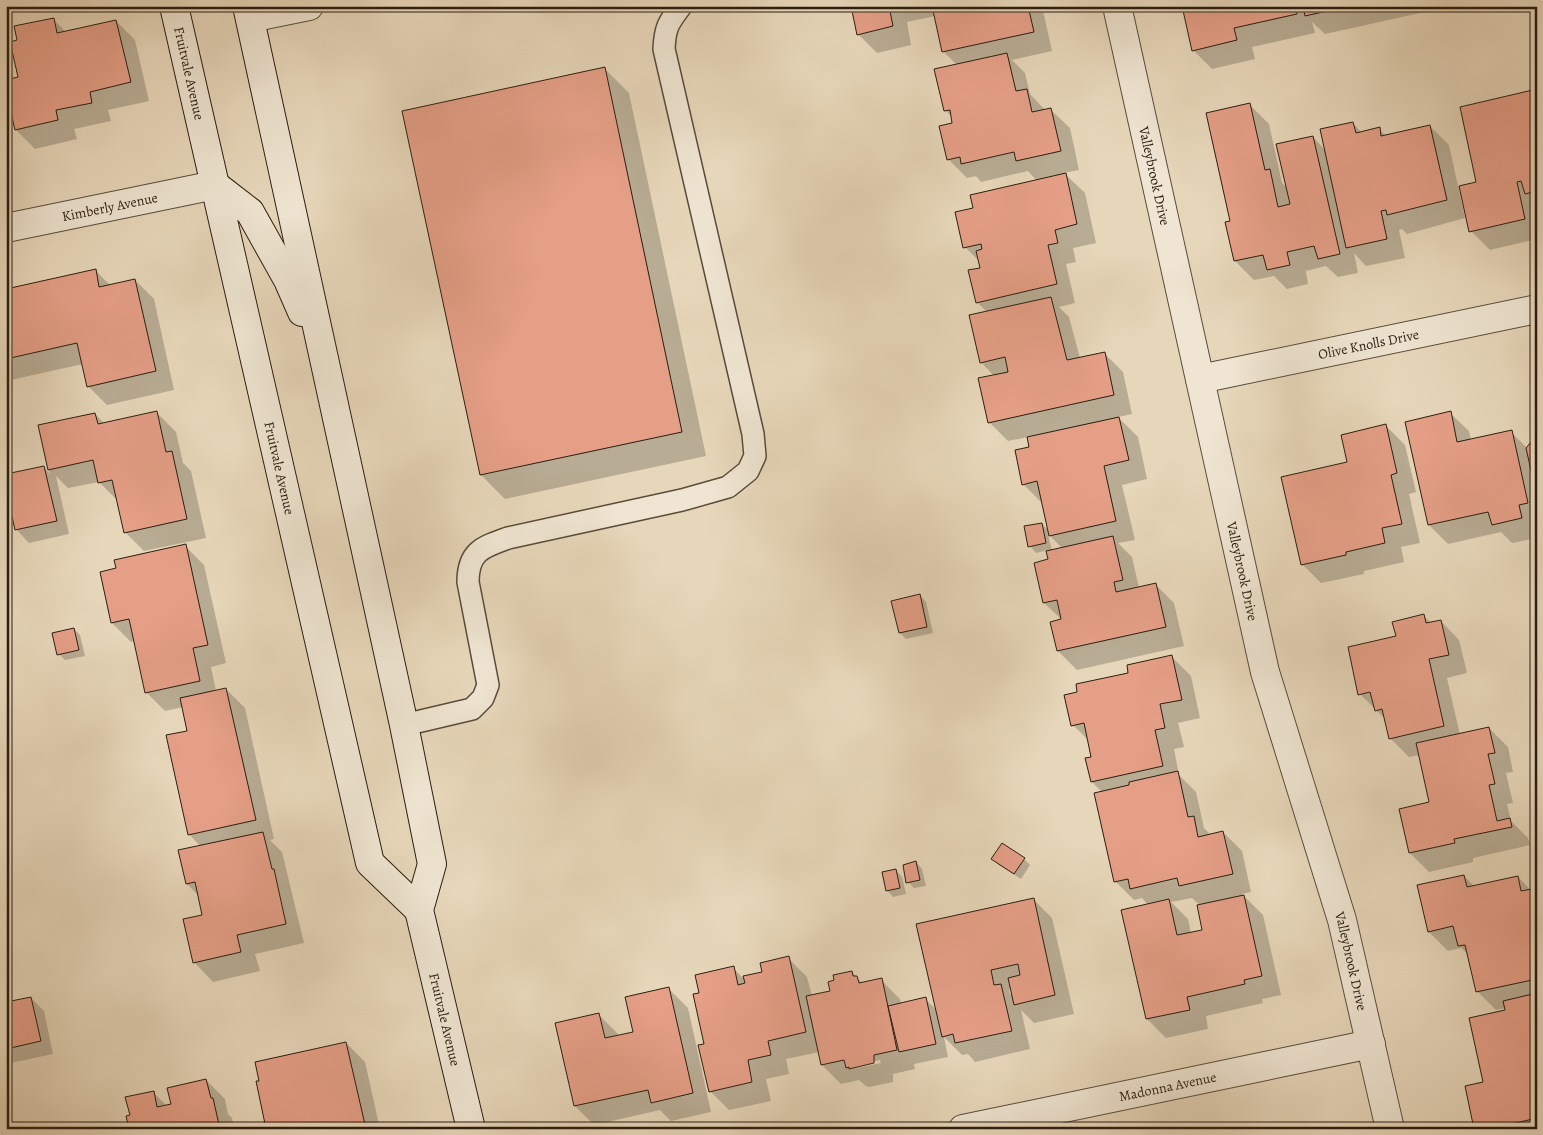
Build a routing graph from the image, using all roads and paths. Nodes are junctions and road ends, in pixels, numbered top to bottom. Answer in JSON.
{"nodes":[{"id":1,"x":174,"y":6,"type":"edge"},
{"id":2,"x":309,"y":6,"type":"edge"},
{"id":3,"x":681,"y":6,"type":"edge"},
{"id":4,"x":1117,"y":6,"type":"edge"},
{"id":5,"x":248,"y":12,"type":"edge"},
{"id":6,"x":215,"y":185,"type":"junction"},
{"id":7,"x":6,"y":228,"type":"edge"},
{"id":8,"x":1537,"y":308,"type":"edge"},
{"id":9,"x":324,"y":359,"type":"junction"},
{"id":10,"x":1200,"y":379,"type":"junction"},
{"id":11,"x":404,"y":725,"type":"junction"},
{"id":12,"x":419,"y":910,"type":"junction"},
{"id":13,"x":1371,"y":1044,"type":"junction"},
{"id":14,"x":471,"y":1129,"type":"edge"},
{"id":15,"x":963,"y":1129,"type":"edge"},
{"id":16,"x":1390,"y":1129,"type":"edge"}],
"edges":[{"from":1,"to":6,"type":"main road","name":"Fruitvale Avenue"},
{"from":2,"to":5,"type":"main road"},
{"from":3,"to":11,"type":"lane"},
{"from":4,"to":10,"type":"main road","name":"Valleybrook Drive"},
{"from":5,"to":9,"type":"main road","name":"Fruitvale Avenue"},
{"from":6,"to":7,"type":"main road","name":"Kimberly Avenue"},
{"from":6,"to":9,"type":"main road"},
{"from":6,"to":12,"type":"main road","name":"Fruitvale Avenue"},
{"from":8,"to":10,"type":"main road","name":"Olive Knolls Drive"},
{"from":9,"to":11,"type":"main road","name":"Fruitvale Avenue"},
{"from":10,"to":13,"type":"main road","name":"Valleybrook Drive"},
{"from":11,"to":12,"type":"main road","name":"Fruitvale Avenue"},
{"from":12,"to":14,"type":"main road","name":"Fruitvale Avenue"},
{"from":13,"to":15,"type":"main road","name":"Madonna Avenue"},
{"from":13,"to":16,"type":"main road","name":"Valleybrook Drive"}]}
